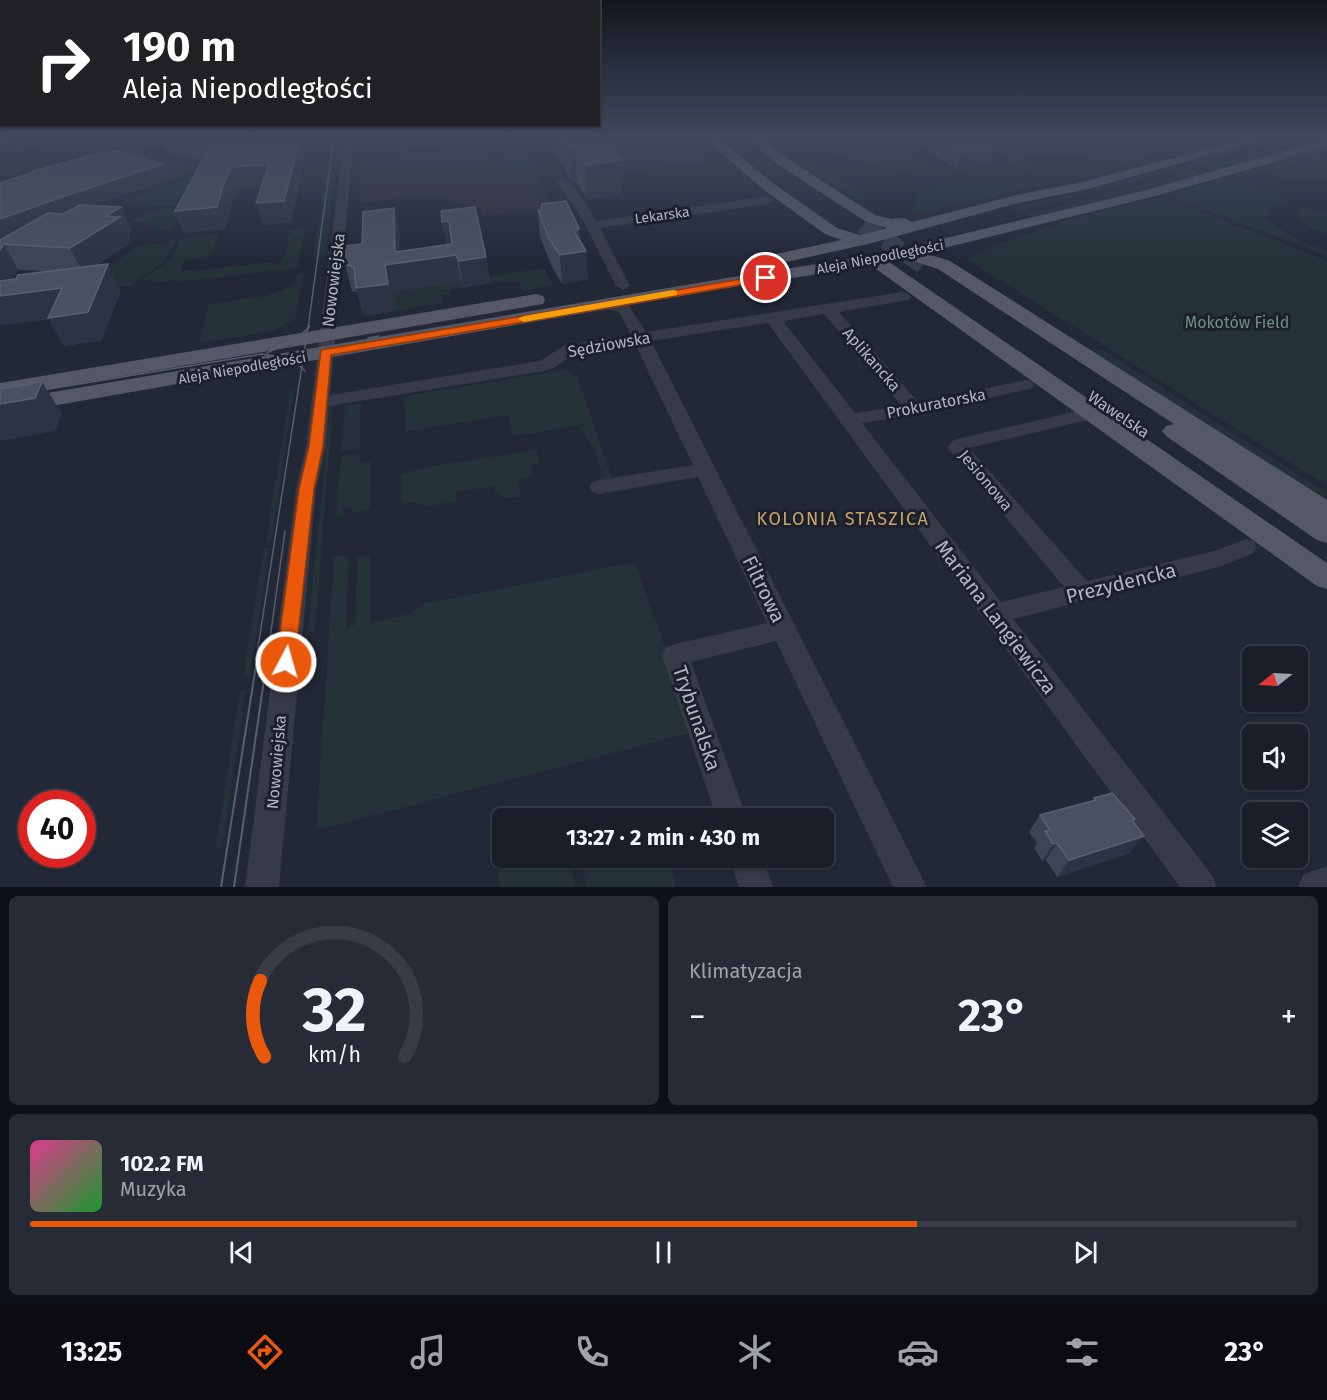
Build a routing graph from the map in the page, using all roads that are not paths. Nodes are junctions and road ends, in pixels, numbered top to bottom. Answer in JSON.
{"nodes":[{"id":1,"x":344,"y":178,"type":"edge"},
{"id":2,"x":759,"y":178,"type":"edge"},
{"id":3,"x":792,"y":178,"type":"edge"},
{"id":4,"x":804,"y":178,"type":"edge"},
{"id":5,"x":1113,"y":178,"type":"edge"},
{"id":6,"x":1201,"y":178,"type":"edge"},
{"id":7,"x":562,"y":182,"type":"dead end"},
{"id":8,"x":768,"y":200,"type":"dead end"},
{"id":9,"x":946,"y":217,"type":"junction"},
{"id":10,"x":591,"y":225,"type":"junction"},
{"id":11,"x":837,"y":236,"type":"junction"},
{"id":12,"x":894,"y":247,"type":"junction"},
{"id":13,"x":623,"y":286,"type":"junction"},
{"id":14,"x":903,"y":297,"type":"dead end"},
{"id":15,"x":606,"y":304,"type":"junction"},
{"id":16,"x":828,"y":309,"type":"junction"},
{"id":17,"x":772,"y":317,"type":"junction"},
{"id":18,"x":641,"y":338,"type":"junction"},
{"id":19,"x":326,"y":344,"type":"junction"},
{"id":20,"x":1025,"y":386,"type":"dead end"},
{"id":21,"x":0,"y":390,"type":"edge"},
{"id":22,"x":320,"y":402,"type":"junction"},
{"id":23,"x":0,"y":408,"type":"edge"},
{"id":24,"x":915,"y":409,"type":"junction"},
{"id":25,"x":1094,"y":413,"type":"junction"},
{"id":26,"x":848,"y":420,"type":"junction"},
{"id":27,"x":706,"y":469,"type":"junction"},
{"id":28,"x":599,"y":488,"type":"dead end"},
{"id":29,"x":1327,"y":512,"type":"edge"},
{"id":30,"x":1327,"y":533,"type":"edge"},
{"id":31,"x":1246,"y":547,"type":"dead end"},
{"id":32,"x":1327,"y":559,"type":"edge"},
{"id":33,"x":1327,"y":578,"type":"edge"},
{"id":34,"x":1083,"y":593,"type":"junction"},
{"id":35,"x":993,"y":614,"type":"junction"},
{"id":36,"x":784,"y":629,"type":"junction"},
{"id":37,"x":728,"y":808,"type":"edge"},
{"id":38,"x":749,"y":868,"type":"edge"},
{"id":39,"x":1327,"y":882,"type":"edge"},
{"id":40,"x":262,"y":887,"type":"edge"},
{"id":41,"x":756,"y":887,"type":"edge"},
{"id":42,"x":910,"y":887,"type":"edge"},
{"id":43,"x":1200,"y":887,"type":"edge"},
{"id":44,"x":1315,"y":887,"type":"edge"}],
"edges":[{"from":1,"to":19,"type":"street","name":"Nowowiejska"},
{"from":2,"to":11,"type":"main road"},
{"from":3,"to":12,"type":"main road"},
{"from":4,"to":12,"type":"main road"},
{"from":5,"to":9,"type":"main road","name":"Aleja Niepodległości"},
{"from":6,"to":12,"type":"main road","name":"Aleja Niepodległości"},
{"from":7,"to":10,"type":"street"},
{"from":8,"to":10,"type":"street","name":"Lekarska"},
{"from":9,"to":12,"type":"main road"},
{"from":9,"to":12,"type":"main road"},
{"from":10,"to":13,"type":"street"},
{"from":11,"to":12,"type":"main road","name":"Aleja Niepodległości"},
{"from":11,"to":13,"type":"main road","name":"Aleja Niepodległości"},
{"from":12,"to":15,"type":"main road","name":"Aleja Niepodległości"},
{"from":12,"to":25,"type":"main road"},
{"from":12,"to":29,"type":"main road"},
{"from":12,"to":30,"type":"main road","name":"Wawelska"},
{"from":12,"to":32,"type":"main road","name":"Wawelska"},
{"from":13,"to":19,"type":"main road","name":"Aleja Niepodległości"},
{"from":14,"to":16,"type":"street","name":"Sędziowska"},
{"from":15,"to":18,"type":"street","name":"Filtrowa"},
{"from":15,"to":19,"type":"main road","name":"Aleja Niepodległości"},
{"from":16,"to":17,"type":"street","name":"Sędziowska"},
{"from":16,"to":24,"type":"street","name":"Aplikancka"},
{"from":17,"to":18,"type":"street","name":"Sędziowska"},
{"from":17,"to":26,"type":"street","name":"Mariana Langiewicza"},
{"from":18,"to":22,"type":"street","name":"Sędziowska"},
{"from":18,"to":27,"type":"street","name":"Filtrowa"},
{"from":19,"to":21,"type":"main road","name":"Aleja Niepodległości"},
{"from":19,"to":22,"type":"street","name":"Nowowiejska"},
{"from":19,"to":23,"type":"main road","name":"Aleja Niepodległości"},
{"from":20,"to":24,"type":"street","name":"Prokuratorska"},
{"from":22,"to":40,"type":"street","name":"Nowowiejska"},
{"from":24,"to":26,"type":"street","name":"Prokuratorska"},
{"from":25,"to":33,"type":"main road"},
{"from":25,"to":34,"type":"street","name":"Jesionowa"},
{"from":26,"to":35,"type":"street","name":"Mariana Langiewicza"},
{"from":27,"to":28,"type":"street"},
{"from":27,"to":36,"type":"street","name":"Filtrowa"},
{"from":31,"to":34,"type":"street","name":"Prezydencka"},
{"from":34,"to":35,"type":"street","name":"Prezydencka"},
{"from":35,"to":43,"type":"street","name":"Mariana Langiewicza"},
{"from":36,"to":37,"type":"street","name":"Trybunalska"},
{"from":36,"to":42,"type":"street","name":"Filtrowa"},
{"from":38,"to":41,"type":"street"},
{"from":39,"to":44,"type":"street"}]}
